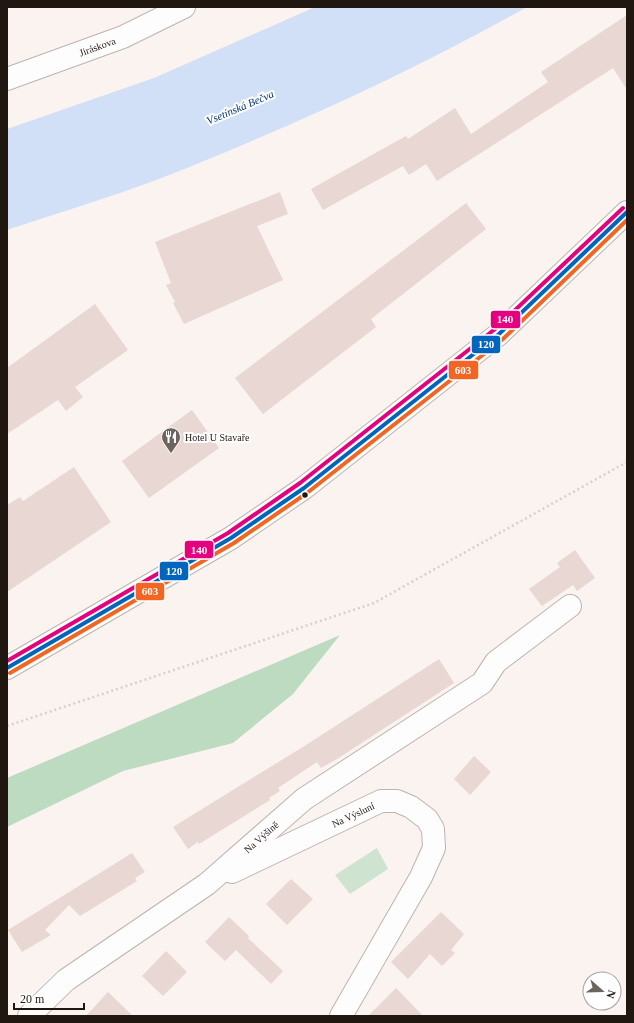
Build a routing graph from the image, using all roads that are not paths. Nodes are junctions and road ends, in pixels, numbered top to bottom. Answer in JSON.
{"nodes":[{"id":1,"x":184,"y":7,"type":"edge"},
{"id":2,"x":7,"y":79,"type":"edge"},
{"id":3,"x":627,"y":212,"type":"edge"},
{"id":4,"x":570,"y":606,"type":"dead end"},
{"id":5,"x":7,"y":668,"type":"edge"},
{"id":6,"x":207,"y":884,"type":"junction"},
{"id":7,"x":29,"y":1016,"type":"edge"},
{"id":8,"x":341,"y":1016,"type":"edge"}],
"edges":[{"from":1,"to":2,"type":"street","name":"Jiráskova"},
{"from":3,"to":5,"type":"street"},
{"from":4,"to":6,"type":"street","name":"Na Výšině"},
{"from":6,"to":7,"type":"street","name":"Na Výšině"},
{"from":6,"to":8,"type":"street","name":"Na Výsluní"}]}
